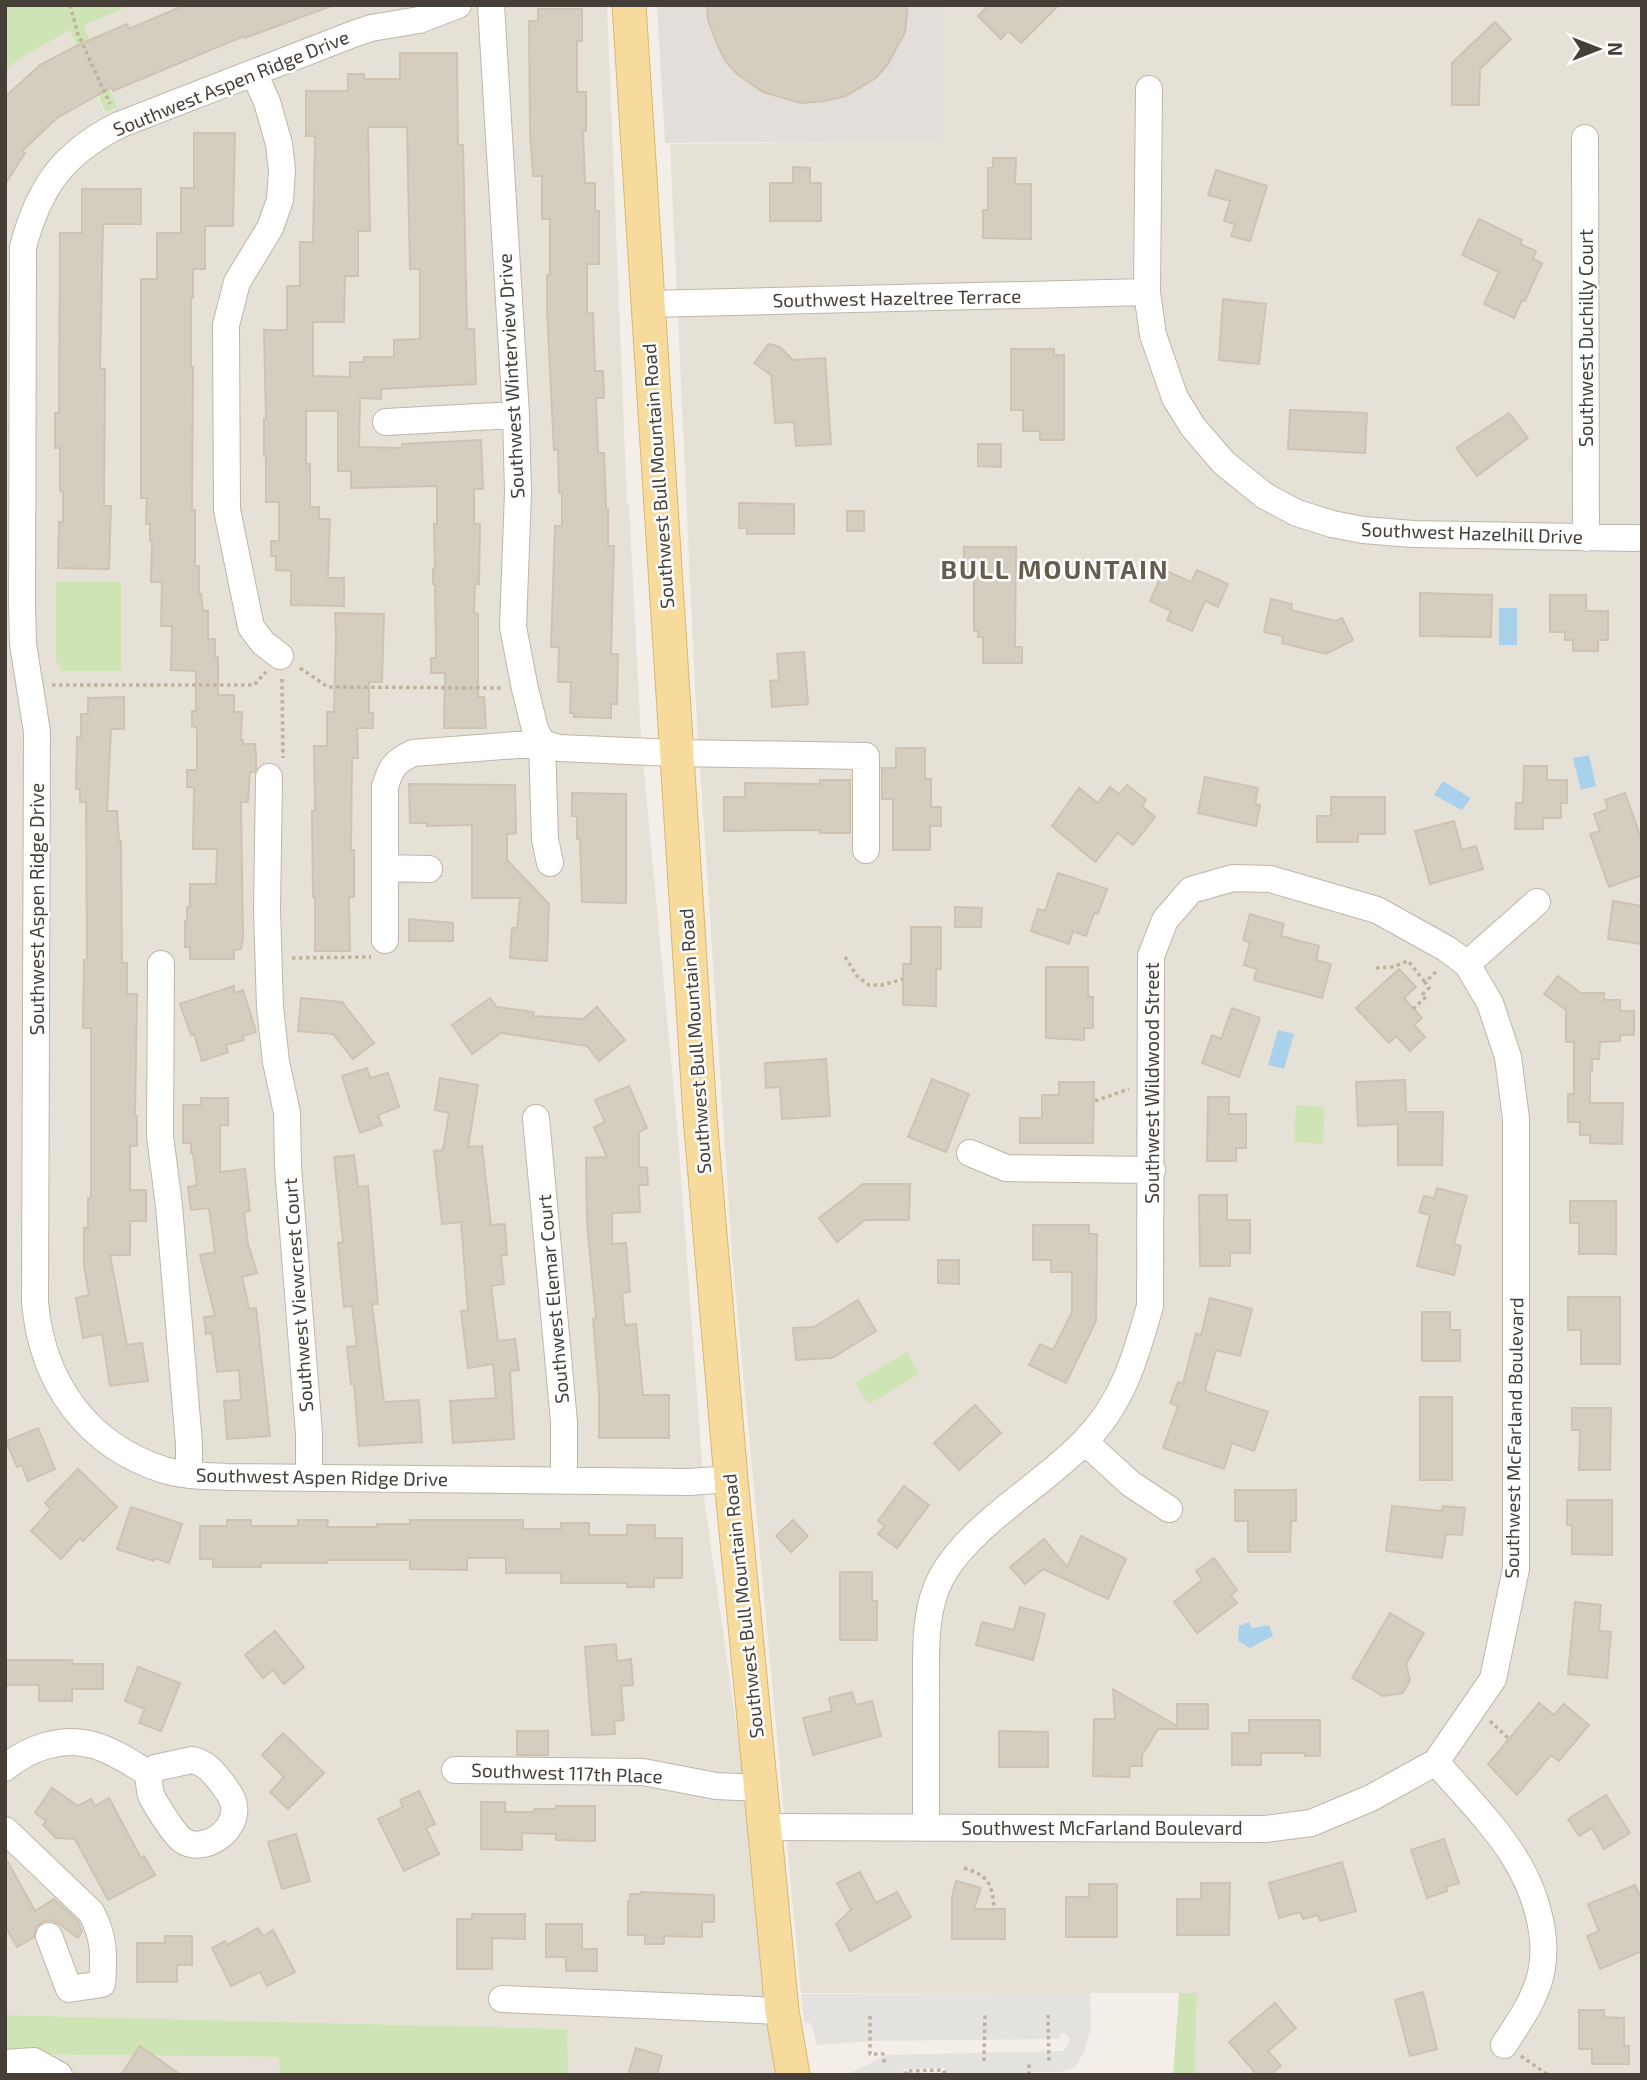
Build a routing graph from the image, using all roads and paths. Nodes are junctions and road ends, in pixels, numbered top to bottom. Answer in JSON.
{"nodes":[{"id":1,"x":70,"y":5,"type":"edge"},
{"id":2,"x":458,"y":5,"type":"edge"},
{"id":3,"x":491,"y":5,"type":"edge"},
{"id":4,"x":629,"y":5,"type":"edge"},
{"id":5,"x":254,"y":74,"type":"junction"},
{"id":6,"x":1149,"y":89,"type":"dead end"},
{"id":7,"x":112,"y":110,"type":"dead end"},
{"id":8,"x":1585,"y":138,"type":"dead end"},
{"id":9,"x":1147,"y":292,"type":"junction"},
{"id":10,"x":647,"y":304,"type":"junction"},
{"id":11,"x":516,"y":415,"type":"junction"},
{"id":12,"x":386,"y":422,"type":"dead end"},
{"id":13,"x":14,"y":450,"type":"edge"},
{"id":14,"x":1586,"y":538,"type":"junction"},
{"id":15,"x":1636,"y":538,"type":"dead end"},
{"id":16,"x":280,"y":656,"type":"junction"},
{"id":17,"x":29,"y":685,"type":"junction"},
{"id":18,"x":525,"y":689,"type":"junction"},
{"id":19,"x":282,"y":704,"type":"dead end"},
{"id":20,"x":542,"y":743,"type":"junction"},
{"id":21,"x":676,"y":753,"type":"junction"},
{"id":22,"x":276,"y":767,"type":"joint"},
{"id":23,"x":866,"y":850,"type":"dead end"},
{"id":24,"x":550,"y":863,"type":"dead end"},
{"id":25,"x":385,"y":868,"type":"junction"},
{"id":26,"x":429,"y":869,"type":"dead end"},
{"id":27,"x":1537,"y":902,"type":"dead end"},
{"id":28,"x":385,"y":940,"type":"joint"},
{"id":29,"x":845,"y":957,"type":"dead end"},
{"id":30,"x":269,"y":960,"type":"junction"},
{"id":31,"x":161,"y":964,"type":"dead end"},
{"id":32,"x":1455,"y":965,"type":"junction"},
{"id":33,"x":1376,"y":968,"type":"dead end"},
{"id":34,"x":903,"y":979,"type":"dead end"},
{"id":35,"x":1425,"y":982,"type":"junction"},
{"id":36,"x":1413,"y":1009,"type":"dead end"},
{"id":37,"x":1139,"y":1089,"type":"dead end"},
{"id":38,"x":1096,"y":1101,"type":"dead end"},
{"id":39,"x":536,"y":1118,"type":"dead end"},
{"id":40,"x":971,"y":1153,"type":"dead end"},
{"id":41,"x":1152,"y":1170,"type":"junction"},
{"id":42,"x":1085,"y":1442,"type":"junction"},
{"id":43,"x":189,"y":1475,"type":"junction"},
{"id":44,"x":309,"y":1477,"type":"junction"},
{"id":45,"x":731,"y":1479,"type":"junction"},
{"id":46,"x":565,"y":1480,"type":"junction"},
{"id":47,"x":1169,"y":1508,"type":"dead end"},
{"id":48,"x":1489,"y":1721,"type":"dead end"},
{"id":49,"x":1509,"y":1739,"type":"dead end"},
{"id":50,"x":1436,"y":1762,"type":"junction"},
{"id":51,"x":5,"y":1768,"type":"edge"},
{"id":52,"x":455,"y":1770,"type":"dead end"},
{"id":53,"x":148,"y":1773,"type":"dead end"},
{"id":54,"x":761,"y":1788,"type":"junction"},
{"id":55,"x":765,"y":1827,"type":"junction"},
{"id":56,"x":926,"y":1828,"type":"junction"},
{"id":57,"x":5,"y":1830,"type":"edge"},
{"id":58,"x":964,"y":1868,"type":"dead end"},
{"id":59,"x":994,"y":1909,"type":"dead end"},
{"id":60,"x":49,"y":1936,"type":"dead end"},
{"id":61,"x":502,"y":1999,"type":"dead end"},
{"id":62,"x":782,"y":2011,"type":"junction"},
{"id":63,"x":985,"y":2015,"type":"dead end"},
{"id":64,"x":1048,"y":2015,"type":"dead end"},
{"id":65,"x":870,"y":2016,"type":"dead end"},
{"id":66,"x":1504,"y":2045,"type":"joint"},
{"id":67,"x":984,"y":2062,"type":"dead end"},
{"id":68,"x":1029,"y":2062,"type":"dead end"},
{"id":69,"x":1049,"y":2062,"type":"dead end"},
{"id":70,"x":5,"y":2063,"type":"edge"},
{"id":71,"x":885,"y":2066,"type":"dead end"},
{"id":72,"x":59,"y":2075,"type":"edge"},
{"id":73,"x":793,"y":2075,"type":"edge"},
{"id":74,"x":906,"y":2075,"type":"edge"},
{"id":75,"x":946,"y":2075,"type":"edge"},
{"id":76,"x":1029,"y":2075,"type":"edge"},
{"id":77,"x":1548,"y":2075,"type":"edge"}],
"edges":[{"from":1,"to":7,"type":"path"},
{"from":2,"to":5,"type":"street","name":"Southwest Aspen Ridge Drive"},
{"from":3,"to":11,"type":"street","name":"Southwest Winterview Drive"},
{"from":4,"to":10,"type":"main road","name":"Southwest Bull Mountain Road"},
{"from":5,"to":13,"type":"street","name":"Southwest Aspen Ridge Drive"},
{"from":5,"to":16,"type":"street"},
{"from":6,"to":9,"type":"street","name":"Southwest Hazelhill Drive"},
{"from":8,"to":14,"type":"street","name":"Southwest Duchilly Court"},
{"from":9,"to":10,"type":"street","name":"Southwest Hazeltree Terrace"},
{"from":9,"to":14,"type":"street","name":"Southwest Hazelhill Drive"},
{"from":10,"to":21,"type":"main road","name":"Southwest Bull Mountain Road"},
{"from":11,"to":12,"type":"street"},
{"from":11,"to":18,"type":"street","name":"Southwest Winterview Drive"},
{"from":13,"to":17,"type":"street","name":"Southwest Aspen Ridge Drive"},
{"from":14,"to":15,"type":"street","name":"Southwest Hazelhill Drive"},
{"from":16,"to":17,"type":"path"},
{"from":16,"to":18,"type":"path"},
{"from":17,"to":43,"type":"street","name":"Southwest Aspen Ridge Drive"},
{"from":18,"to":20,"type":"street","name":"Southwest Winterview Drive"},
{"from":19,"to":22,"type":"path"},
{"from":20,"to":21,"type":"street"},
{"from":20,"to":24,"type":"street","name":"Southwest Winterview Drive"},
{"from":20,"to":25,"type":"street"},
{"from":21,"to":23,"type":"street"},
{"from":21,"to":45,"type":"main road","name":"Southwest Bull Mountain Road"},
{"from":22,"to":30,"type":"street","name":"Southwest Viewcrest Court"},
{"from":25,"to":26,"type":"street"},
{"from":25,"to":28,"type":"street"},
{"from":27,"to":32,"type":"street"},
{"from":28,"to":30,"type":"path"},
{"from":29,"to":34,"type":"path"},
{"from":30,"to":44,"type":"street","name":"Southwest Viewcrest Court"},
{"from":31,"to":43,"type":"street"},
{"from":32,"to":35,"type":"path"},
{"from":32,"to":41,"type":"street","name":"Southwest Wildwood Street"},
{"from":32,"to":50,"type":"street","name":"Southwest McFarland Boulevard"},
{"from":33,"to":35,"type":"path"},
{"from":35,"to":36,"type":"path"},
{"from":37,"to":38,"type":"path"},
{"from":39,"to":46,"type":"street","name":"Southwest Elemar Court"},
{"from":40,"to":41,"type":"street"},
{"from":41,"to":42,"type":"street","name":"Southwest Wildwood Street"},
{"from":42,"to":47,"type":"street"},
{"from":42,"to":56,"type":"street","name":"Southwest Wildwood Street"},
{"from":43,"to":44,"type":"street","name":"Southwest Aspen Ridge Drive"},
{"from":44,"to":46,"type":"street","name":"Southwest Aspen Ridge Drive"},
{"from":45,"to":46,"type":"street","name":"Southwest Aspen Ridge Drive"},
{"from":45,"to":54,"type":"main road","name":"Southwest Bull Mountain Road"},
{"from":48,"to":49,"type":"path"},
{"from":50,"to":56,"type":"street","name":"Southwest McFarland Boulevard"},
{"from":50,"to":66,"type":"street"},
{"from":51,"to":53,"type":"street"},
{"from":52,"to":54,"type":"street","name":"Southwest 117th Place"},
{"from":54,"to":55,"type":"main road","name":"Southwest Bull Mountain Road"},
{"from":55,"to":56,"type":"street","name":"Southwest McFarland Boulevard"},
{"from":55,"to":62,"type":"main road","name":"Southwest Bull Mountain Road"},
{"from":57,"to":60,"type":"street"},
{"from":58,"to":59,"type":"path"},
{"from":61,"to":62,"type":"street"},
{"from":62,"to":73,"type":"main road","name":"Southwest Bull Mountain Road"},
{"from":63,"to":67,"type":"path"},
{"from":64,"to":69,"type":"path"},
{"from":65,"to":71,"type":"path"},
{"from":66,"to":77,"type":"path"},
{"from":68,"to":76,"type":"path"},
{"from":70,"to":72,"type":"street"},
{"from":74,"to":75,"type":"path"}]}
